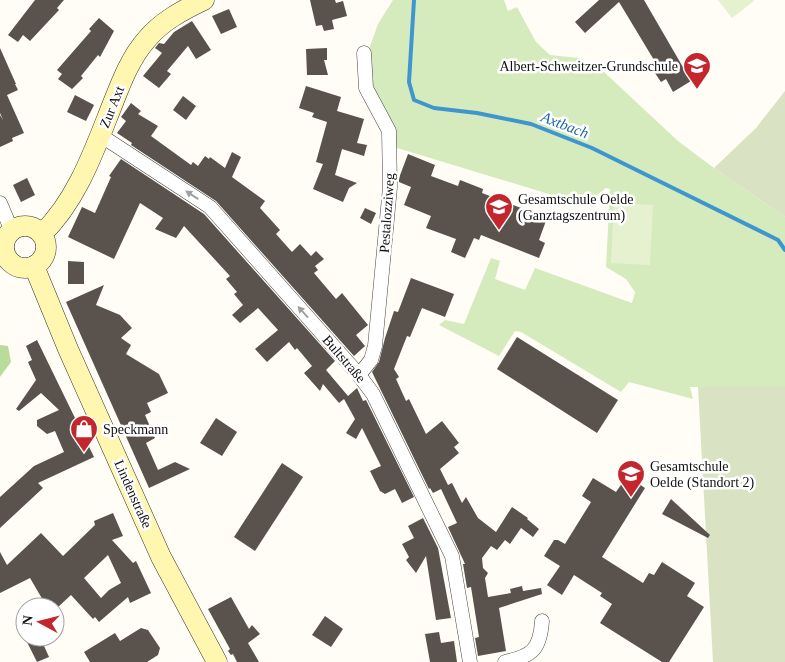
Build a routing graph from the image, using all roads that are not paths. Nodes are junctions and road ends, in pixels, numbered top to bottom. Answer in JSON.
{"nodes":[{"id":1,"x":204,"y":0,"type":"edge"},
{"id":2,"x":364,"y":53,"type":"dead end"},
{"id":3,"x":100,"y":136,"type":"junction"},
{"id":4,"x":0,"y":203,"type":"edge"},
{"id":5,"x":11,"y":229,"type":"junction"},
{"id":6,"x":42,"y":234,"type":"junction"},
{"id":7,"x":3,"y":257,"type":"edge"},
{"id":8,"x":34,"y":266,"type":"junction"},
{"id":9,"x":359,"y":375,"type":"junction"},
{"id":10,"x":542,"y":621,"type":"dead end"},
{"id":11,"x":217,"y":662,"type":"edge"},
{"id":12,"x":470,"y":662,"type":"edge"},
{"id":13,"x":505,"y":662,"type":"edge"}],
"edges":[{"from":1,"to":3,"type":"street","name":"Zur Axt"},
{"from":2,"to":9,"type":"street","name":"Pestalozziweg"},
{"from":3,"to":6,"type":"street","name":"Zur Axt"},
{"from":9,"to":3,"type":"street","name":"Bultstraße","one_way":true},
{"from":4,"to":5,"type":"street"},
{"from":5,"to":6,"type":"street"},
{"from":5,"to":7,"type":"street"},
{"from":6,"to":8,"type":"street"},
{"from":7,"to":8,"type":"street"},
{"from":8,"to":11,"type":"street","name":"Lindenstraße"},
{"from":9,"to":12,"type":"street","name":"Bultstraße"},
{"from":10,"to":13,"type":"street"}]}
